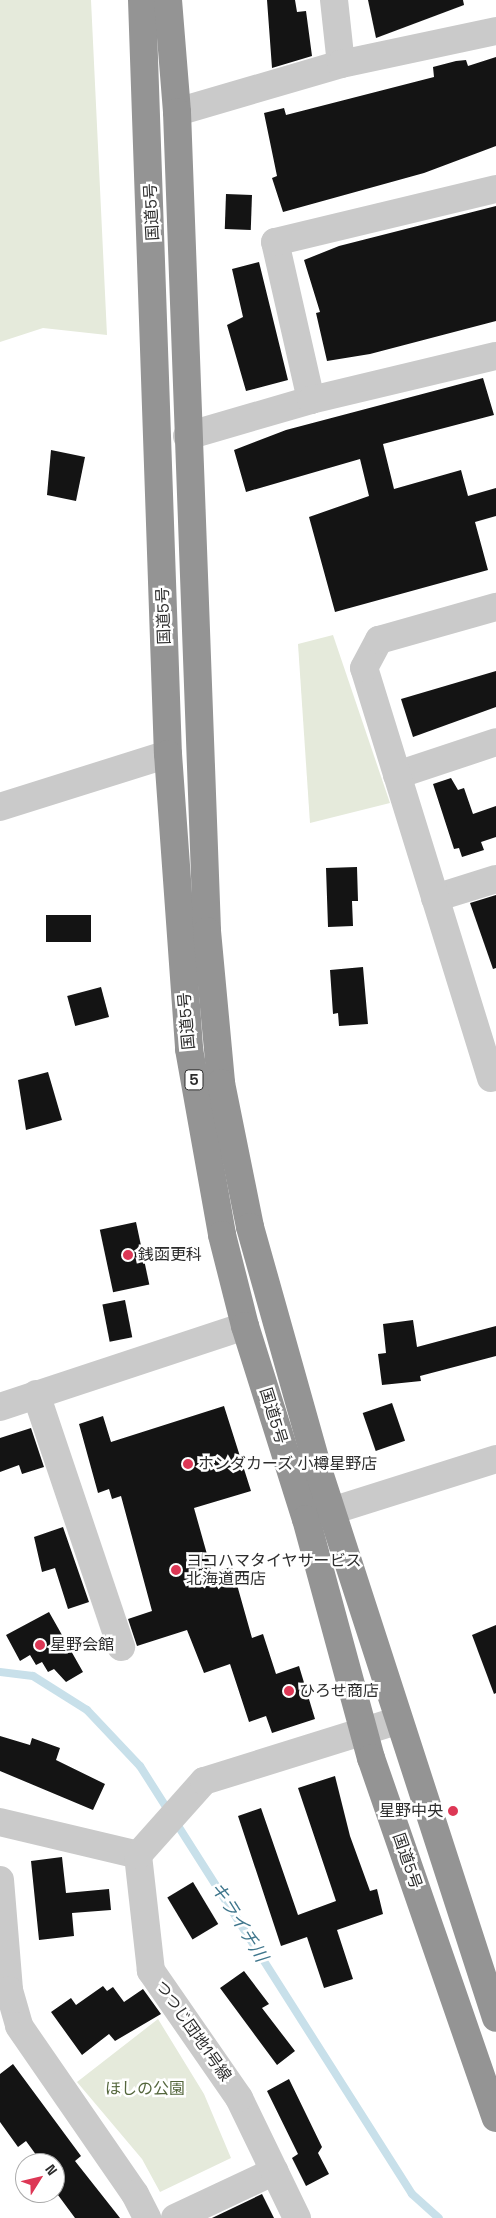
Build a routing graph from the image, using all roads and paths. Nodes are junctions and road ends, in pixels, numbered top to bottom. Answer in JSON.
{"nodes":[{"id":1,"x":142,"y":0,"type":"edge"},
{"id":2,"x":168,"y":0,"type":"edge"},
{"id":3,"x":334,"y":0,"type":"edge"},
{"id":4,"x":496,"y":31,"type":"edge"},
{"id":5,"x":341,"y":64,"type":"junction"},
{"id":6,"x":177,"y":112,"type":"junction"},
{"id":7,"x":496,"y":189,"type":"edge"},
{"id":8,"x":496,"y":356,"type":"edge"},
{"id":9,"x":311,"y":400,"type":"junction"},
{"id":10,"x":187,"y":436,"type":"junction"},
{"id":11,"x":496,"y":607,"type":"edge"},
{"id":12,"x":496,"y":742,"type":"edge"},
{"id":13,"x":168,"y":754,"type":"junction"},
{"id":14,"x":397,"y":775,"type":"junction"},
{"id":15,"x":0,"y":807,"type":"edge"},
{"id":16,"x":496,"y":879,"type":"edge"},
{"id":17,"x":435,"y":898,"type":"junction"},
{"id":18,"x":485,"y":1021,"type":"edge"},
{"id":19,"x":491,"y":1078,"type":"dead end"},
{"id":20,"x":245,"y":1326,"type":"junction"},
{"id":21,"x":36,"y":1394,"type":"junction"},
{"id":22,"x":0,"y":1407,"type":"edge"},
{"id":23,"x":496,"y":1459,"type":"edge"},
{"id":24,"x":332,"y":1510,"type":"junction"},
{"id":25,"x":306,"y":1519,"type":"junction"},
{"id":26,"x":121,"y":1647,"type":"dead end"},
{"id":27,"x":397,"y":1721,"type":"junction"},
{"id":28,"x":362,"y":1730,"type":"junction"},
{"id":29,"x":0,"y":1822,"type":"edge"},
{"id":30,"x":146,"y":1845,"type":"junction"},
{"id":31,"x":0,"y":1880,"type":"edge"},
{"id":32,"x":496,"y":2018,"type":"edge"},
{"id":33,"x":8,"y":2021,"type":"edge"},
{"id":34,"x":496,"y":2118,"type":"edge"},
{"id":35,"x":275,"y":2171,"type":"junction"},
{"id":36,"x":147,"y":2218,"type":"edge"},
{"id":37,"x":175,"y":2218,"type":"edge"},
{"id":38,"x":297,"y":2218,"type":"edge"}],
"edges":[{"from":1,"to":13,"type":"highway","name":"国道5号","number":"5"},
{"from":2,"to":6,"type":"highway","name":"国道5号","number":"5"},
{"from":3,"to":5,"type":"street"},
{"from":4,"to":5,"type":"street"},
{"from":5,"to":6,"type":"street"},
{"from":6,"to":10,"type":"highway","name":"国道5号","number":"5"},
{"from":7,"to":9,"type":"street"},
{"from":8,"to":9,"type":"street"},
{"from":9,"to":10,"type":"street"},
{"from":10,"to":24,"type":"highway","name":"国道5号","number":"5"},
{"from":11,"to":14,"type":"street"},
{"from":12,"to":14,"type":"street"},
{"from":13,"to":15,"type":"street"},
{"from":13,"to":20,"type":"highway","name":"国道5号","number":"5"},
{"from":14,"to":17,"type":"street"},
{"from":16,"to":17,"type":"street"},
{"from":17,"to":18,"type":"street"},
{"from":18,"to":19,"type":"street"},
{"from":20,"to":21,"type":"street"},
{"from":20,"to":25,"type":"highway","name":"国道5号","number":"5"},
{"from":21,"to":22,"type":"street"},
{"from":21,"to":26,"type":"street"},
{"from":23,"to":24,"type":"street"},
{"from":24,"to":25,"type":"street"},
{"from":24,"to":27,"type":"highway","name":"国道5号","number":"5"},
{"from":25,"to":28,"type":"highway","name":"国道5号","number":"5"},
{"from":27,"to":28,"type":"street"},
{"from":27,"to":32,"type":"highway","name":"国道5号","number":"5"},
{"from":28,"to":30,"type":"street"},
{"from":28,"to":34,"type":"highway","name":"国道5号","number":"5"},
{"from":29,"to":30,"type":"street"},
{"from":30,"to":35,"type":"street","name":"つつじ団地1号線"},
{"from":31,"to":33,"type":"street"},
{"from":33,"to":36,"type":"street"},
{"from":35,"to":37,"type":"street"},
{"from":35,"to":38,"type":"street","name":"つつじ団地1号線"}]}
